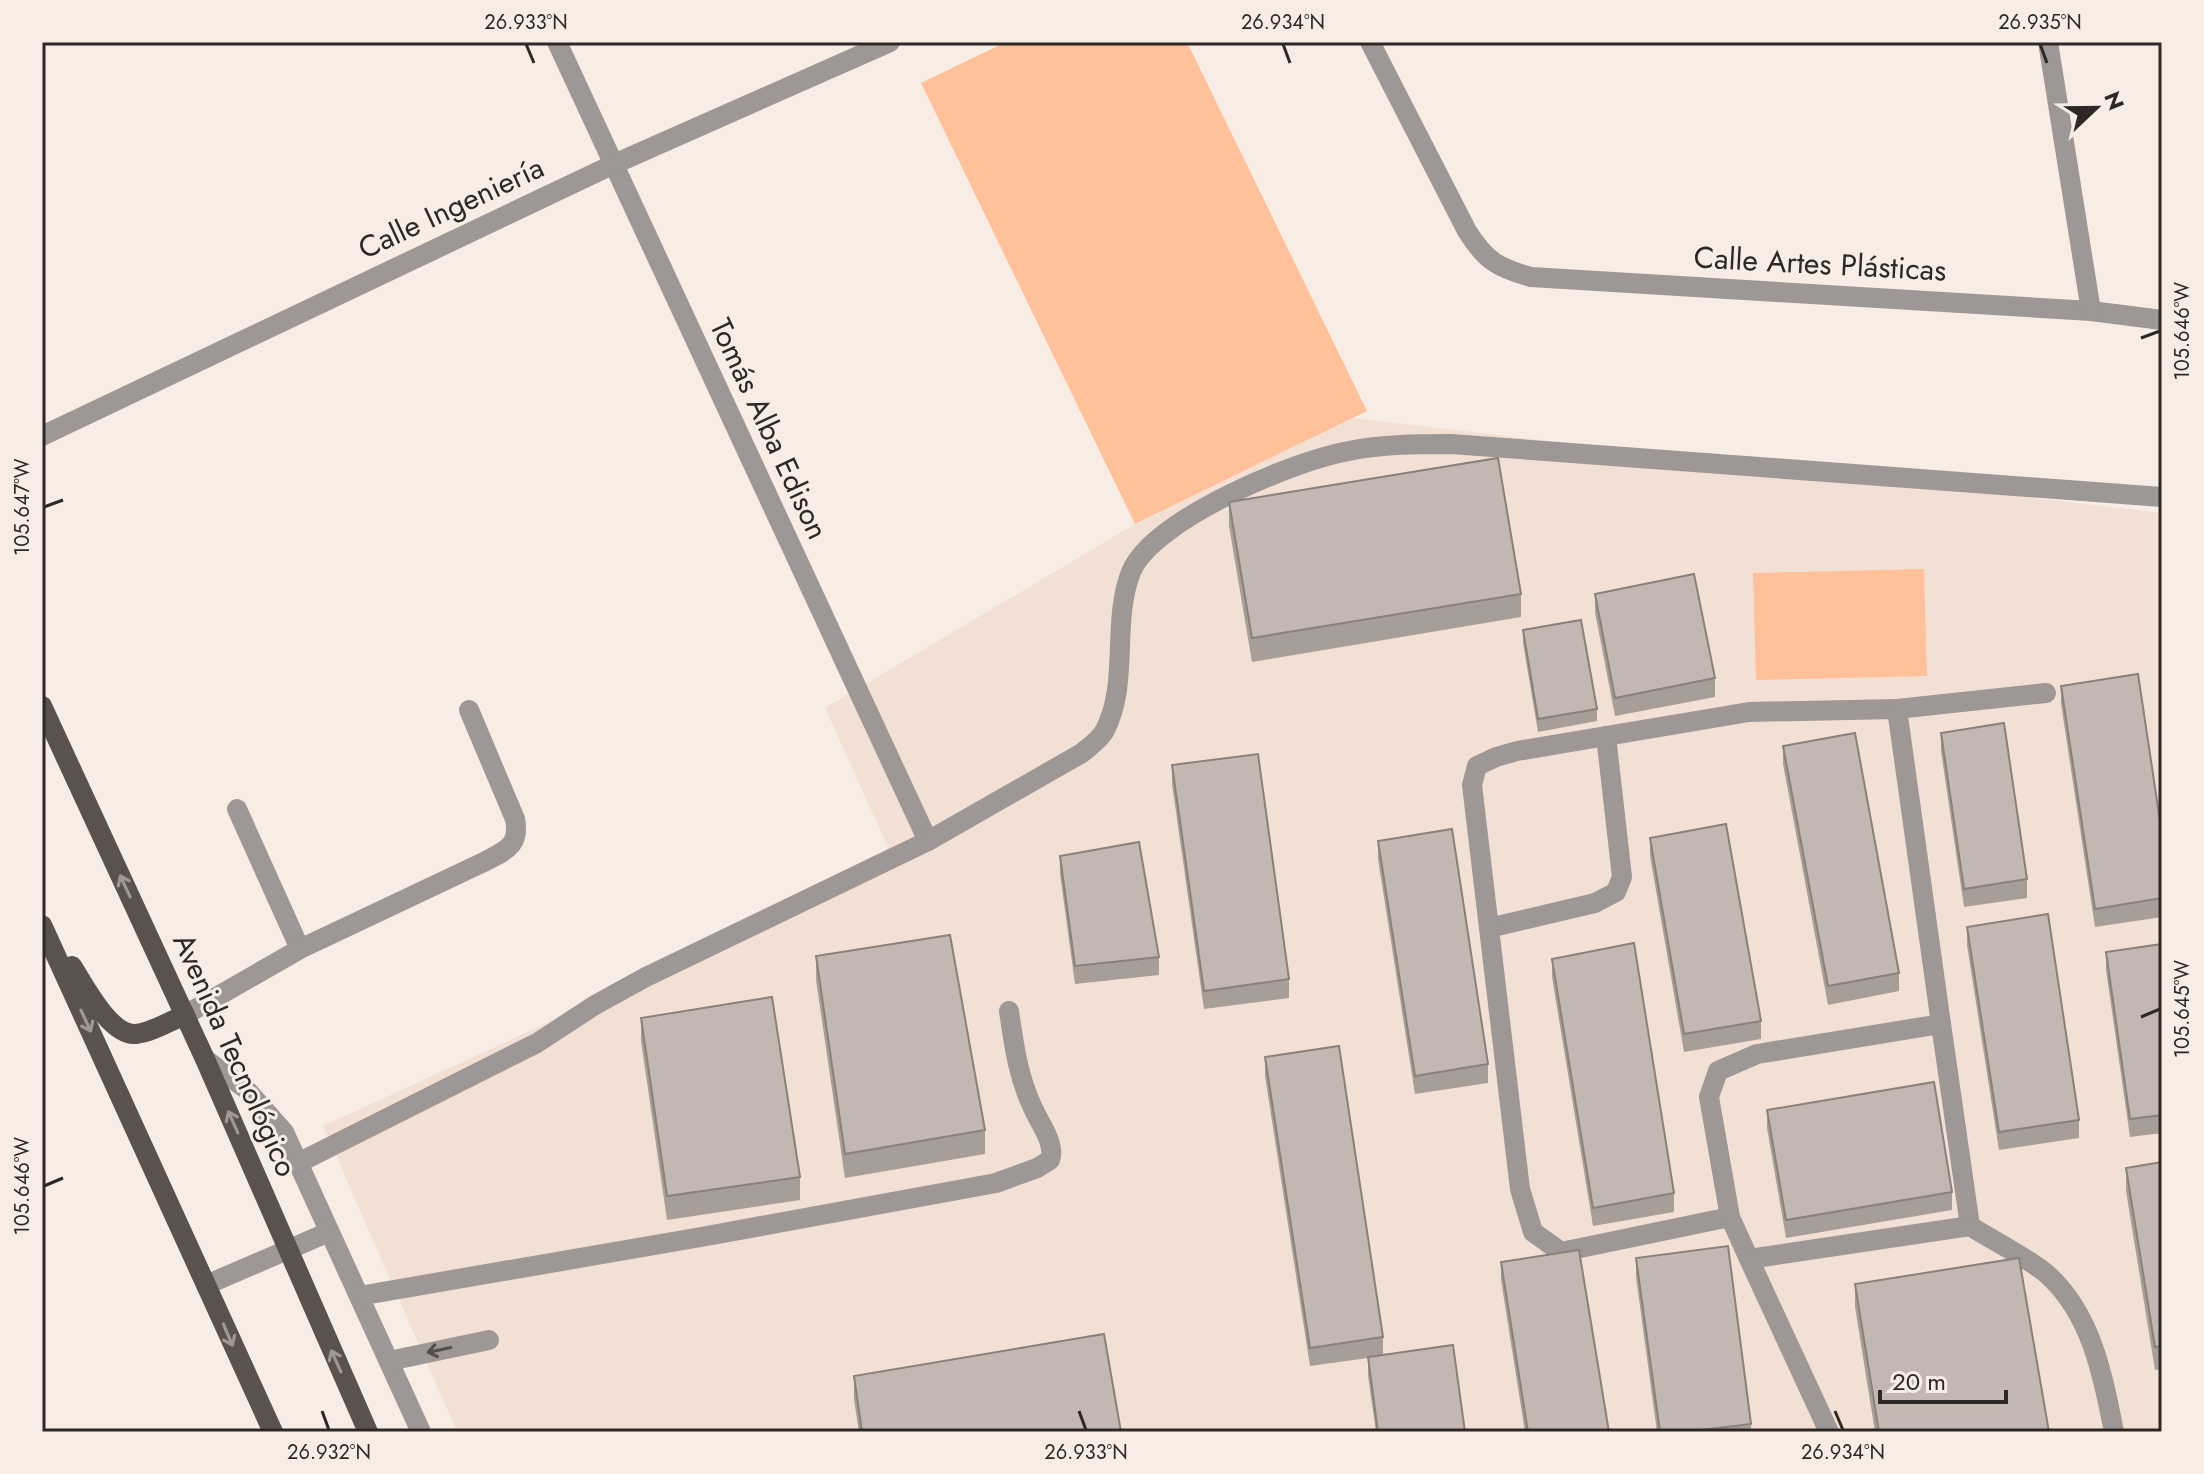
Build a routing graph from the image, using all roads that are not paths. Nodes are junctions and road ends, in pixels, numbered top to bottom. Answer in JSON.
{"nodes":[{"id":1,"x":557,"y":42,"type":"edge"},
{"id":2,"x":890,"y":42,"type":"edge"},
{"id":3,"x":1370,"y":42,"type":"edge"},
{"id":4,"x":2048,"y":42,"type":"edge"},
{"id":5,"x":612,"y":165,"type":"junction"},
{"id":6,"x":2091,"y":311,"type":"junction"},
{"id":7,"x":2162,"y":320,"type":"edge"},
{"id":8,"x":42,"y":436,"type":"edge"},
{"id":9,"x":2162,"y":497,"type":"edge"},
{"id":10,"x":2046,"y":693,"type":"dead end"},
{"id":11,"x":42,"y":706,"type":"edge"},
{"id":12,"x":1897,"y":709,"type":"junction"},
{"id":13,"x":469,"y":710,"type":"dead end"},
{"id":14,"x":1606,"y":736,"type":"junction"},
{"id":15,"x":237,"y":809,"type":"dead end"},
{"id":16,"x":928,"y":841,"type":"junction"},
{"id":17,"x":42,"y":924,"type":"edge"},
{"id":18,"x":1489,"y":928,"type":"junction"},
{"id":19,"x":300,"y":949,"type":"junction"},
{"id":20,"x":1009,"y":1011,"type":"dead end"},
{"id":21,"x":185,"y":1015,"type":"junction"},
{"id":22,"x":1941,"y":1024,"type":"junction"},
{"id":23,"x":205,"y":1059,"type":"junction"},
{"id":24,"x":300,"y":1162,"type":"junction"},
{"id":25,"x":1730,"y":1217,"type":"junction"},
{"id":26,"x":1970,"y":1226,"type":"junction"},
{"id":27,"x":329,"y":1232,"type":"junction"},
{"id":28,"x":288,"y":1249,"type":"junction"},
{"id":29,"x":1749,"y":1259,"type":"junction"},
{"id":30,"x":206,"y":1285,"type":"junction"},
{"id":31,"x":359,"y":1296,"type":"junction"},
{"id":32,"x":489,"y":1340,"type":"dead end"},
{"id":33,"x":389,"y":1361,"type":"junction"},
{"id":34,"x":273,"y":1432,"type":"edge"},
{"id":35,"x":368,"y":1432,"type":"edge"},
{"id":36,"x":421,"y":1432,"type":"edge"},
{"id":37,"x":1829,"y":1432,"type":"edge"},
{"id":38,"x":2114,"y":1432,"type":"edge"}],
"edges":[{"from":1,"to":5,"type":"street","name":"Tomás Alba Edison"},
{"from":2,"to":5,"type":"street","name":"Calle Ingeniería"},
{"from":3,"to":6,"type":"street","name":"Calle Artes Plásticas"},
{"from":4,"to":6,"type":"street"},
{"from":5,"to":8,"type":"street","name":"Calle Ingeniería"},
{"from":5,"to":16,"type":"street","name":"Tomás Alba Edison"},
{"from":6,"to":7,"type":"street","name":"Calle Artes Plásticas"},
{"from":9,"to":16,"type":"street"},
{"from":10,"to":12,"type":"street"},
{"from":21,"to":11,"type":"main road","name":"Avenida Tecnológico","one_way":true},
{"from":12,"to":14,"type":"street"},
{"from":12,"to":22,"type":"street"},
{"from":13,"to":19,"type":"street"},
{"from":14,"to":18,"type":"street"},
{"from":14,"to":18,"type":"street"},
{"from":15,"to":19,"type":"street"},
{"from":16,"to":24,"type":"street"},
{"from":17,"to":21,"type":"main road"},
{"from":17,"to":30,"type":"main road","one_way":true},
{"from":18,"to":25,"type":"street"},
{"from":19,"to":21,"type":"street"},
{"from":20,"to":31,"type":"street"},
{"from":21,"to":23,"type":"main road","name":"Avenida Tecnológico"},
{"from":22,"to":25,"type":"street"},
{"from":22,"to":26,"type":"street"},
{"from":23,"to":24,"type":"street"},
{"from":28,"to":23,"type":"main road","name":"Avenida Tecnológico","one_way":true},
{"from":24,"to":27,"type":"street"},
{"from":25,"to":29,"type":"street"},
{"from":26,"to":29,"type":"street"},
{"from":26,"to":38,"type":"street"},
{"from":27,"to":28,"type":"street"},
{"from":27,"to":31,"type":"street"},
{"from":28,"to":30,"type":"street"},
{"from":35,"to":28,"type":"main road","name":"Avenida Tecnológico","one_way":true},
{"from":29,"to":37,"type":"street"},
{"from":30,"to":34,"type":"main road","one_way":true},
{"from":31,"to":33,"type":"street"},
{"from":32,"to":33,"type":"street","one_way":true},
{"from":33,"to":36,"type":"street"}]}
